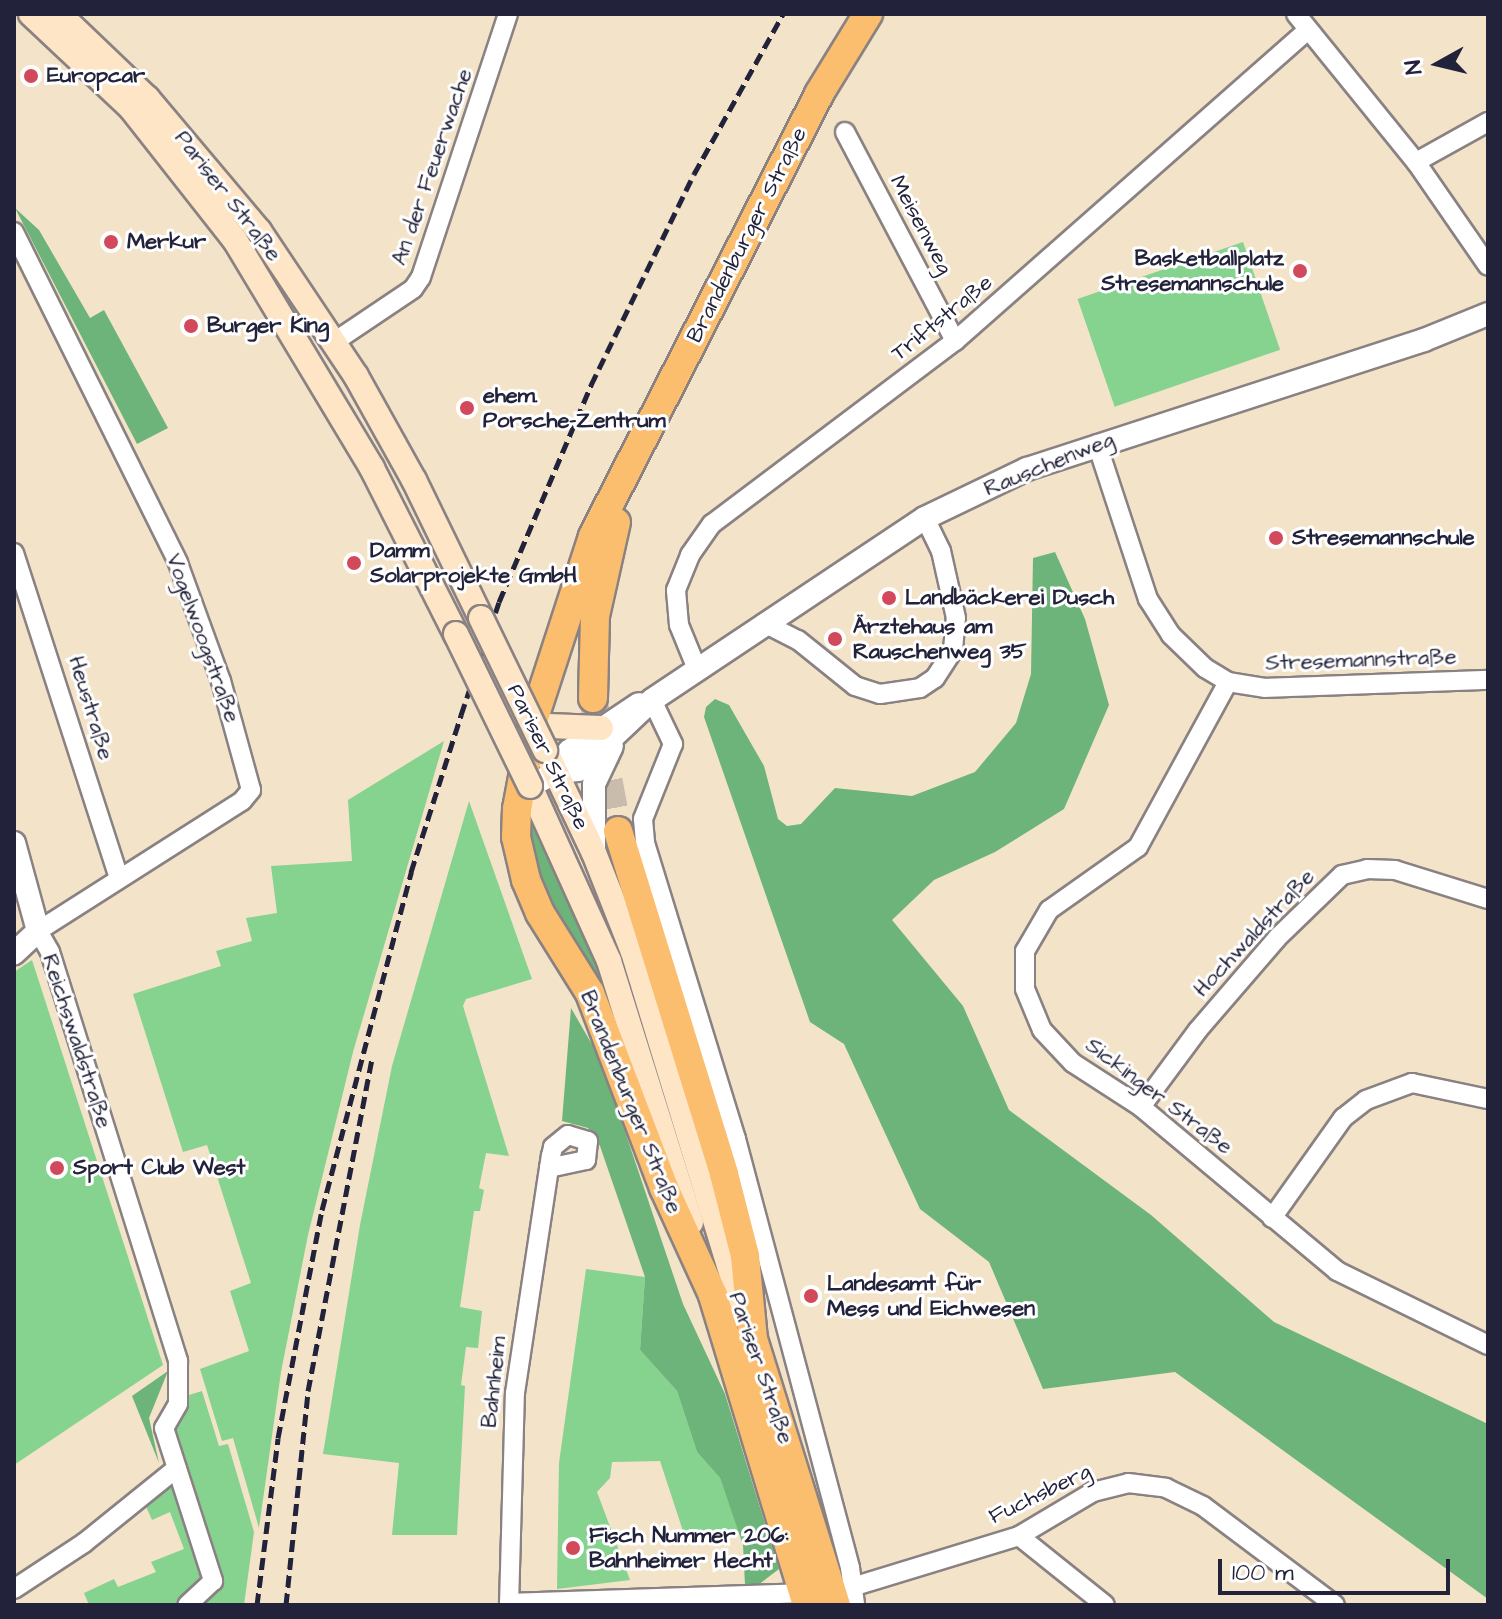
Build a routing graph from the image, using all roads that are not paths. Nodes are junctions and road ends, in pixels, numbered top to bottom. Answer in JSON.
{"nodes":[{"id":1,"x":31,"y":14,"type":"edge"},
{"id":2,"x":59,"y":14,"type":"edge"},
{"id":3,"x":508,"y":14,"type":"edge"},
{"id":4,"x":868,"y":14,"type":"edge"},
{"id":5,"x":1296,"y":14,"type":"edge"},
{"id":6,"x":1308,"y":30,"type":"junction"},
{"id":7,"x":1488,"y":122,"type":"edge"},
{"id":8,"x":845,"y":132,"type":"dead end"},
{"id":9,"x":1416,"y":162,"type":"junction"},
{"id":10,"x":14,"y":232,"type":"edge"},
{"id":11,"x":1488,"y":266,"type":"edge"},
{"id":12,"x":1488,"y":314,"type":"edge"},
{"id":13,"x":955,"y":341,"type":"junction"},
{"id":14,"x":334,"y":342,"type":"junction"},
{"id":15,"x":1097,"y":444,"type":"junction"},
{"id":16,"x":633,"y":460,"type":"junction"},
{"id":17,"x":925,"y":518,"type":"junction"},
{"id":18,"x":14,"y":553,"type":"edge"},
{"id":19,"x":764,"y":623,"type":"junction"},
{"id":20,"x":697,"y":669,"type":"junction"},
{"id":21,"x":1488,"y":680,"type":"edge"},
{"id":22,"x":1228,"y":682,"type":"junction"},
{"id":23,"x":593,"y":698,"type":"tunnel mouth"},
{"id":24,"x":652,"y":700,"type":"junction"},
{"id":25,"x":608,"y":733,"type":"junction"},
{"id":26,"x":546,"y":738,"type":"junction"},
{"id":27,"x":556,"y":772,"type":"junction"},
{"id":28,"x":530,"y":786,"type":"junction"},
{"id":29,"x":618,"y":831,"type":"tunnel mouth"},
{"id":30,"x":14,"y":843,"type":"edge"},
{"id":31,"x":594,"y":853,"type":"junction"},
{"id":32,"x":119,"y":879,"type":"junction"},
{"id":33,"x":1488,"y":899,"type":"edge"},
{"id":34,"x":38,"y":931,"type":"junction"},
{"id":35,"x":14,"y":953,"type":"edge"},
{"id":36,"x":1488,"y":1099,"type":"edge"},
{"id":37,"x":1141,"y":1107,"type":"junction"},
{"id":38,"x":549,"y":1168,"type":"dead end"},
{"id":39,"x":1272,"y":1218,"type":"junction"},
{"id":40,"x":713,"y":1295,"type":"junction"},
{"id":41,"x":753,"y":1339,"type":"junction"},
{"id":42,"x":1488,"y":1345,"type":"edge"},
{"id":43,"x":177,"y":1468,"type":"junction"},
{"id":44,"x":1019,"y":1536,"type":"junction"},
{"id":45,"x":14,"y":1589,"type":"edge"},
{"id":46,"x":831,"y":1598,"type":"edge"},
{"id":47,"x":757,"y":1601,"type":"edge"},
{"id":48,"x":509,"y":1604,"type":"edge"},
{"id":49,"x":187,"y":1605,"type":"edge"},
{"id":50,"x":1105,"y":1605,"type":"edge"},
{"id":51,"x":1335,"y":1605,"type":"edge"}],
"edges":[{"from":1,"to":28,"type":"main road","name":"Pariser Straße","bridge":true},
{"from":2,"to":14,"type":"main road","name":"Pariser Straße"},
{"from":3,"to":14,"type":"street","name":"An der Feuerwache"},
{"from":4,"to":16,"type":"main road","name":"Brandenburger Straße"},
{"from":5,"to":6,"type":"street"},
{"from":6,"to":9,"type":"street"},
{"from":6,"to":13,"type":"street","name":"Triftstraße"},
{"from":7,"to":9,"type":"street"},
{"from":8,"to":13,"type":"street","name":"Meisenweg"},
{"from":9,"to":11,"type":"street"},
{"from":10,"to":32,"type":"street","name":"Vogelwoogstraße"},
{"from":12,"to":15,"type":"street","name":"Rauschenweg"},
{"from":13,"to":20,"type":"street","name":"Triftstraße"},
{"from":14,"to":26,"type":"main road","name":"Pariser Straße","bridge":true},
{"from":15,"to":17,"type":"street","name":"Rauschenweg"},
{"from":15,"to":22,"type":"street","name":"Stresemannstraße"},
{"from":16,"to":23,"type":"main road","name":"Brandenburger Straße"},
{"from":16,"to":40,"type":"main road","name":"Brandenburger Straße"},
{"from":17,"to":19,"type":"street","name":"Rauschenweg"},
{"from":17,"to":19,"type":"street"},
{"from":18,"to":32,"type":"street","name":"Heustraße"},
{"from":19,"to":20,"type":"street","name":"Rauschenweg"},
{"from":20,"to":24,"type":"street","name":"Rauschenweg"},
{"from":21,"to":22,"type":"street","name":"Stresemannstraße"},
{"from":22,"to":37,"type":"street","name":"Sickinger Straße"},
{"from":24,"to":25,"type":"street","name":"Rauschenweg"},
{"from":24,"to":46,"type":"street","name":"Pariser Straße"},
{"from":25,"to":26,"type":"main road"},
{"from":25,"to":27,"type":"street","name":"Rauschenweg"},
{"from":25,"to":31,"type":"street"},
{"from":26,"to":27,"type":"main road","name":"Pariser Straße"},
{"from":27,"to":28,"type":"street","name":"Rauschenweg"},
{"from":27,"to":31,"type":"main road","name":"Pariser Straße"},
{"from":28,"to":40,"type":"main road","name":"Pariser Straße"},
{"from":29,"to":41,"type":"main road"},
{"from":30,"to":34,"type":"street","name":"Reichswaldstraße"},
{"from":31,"to":41,"type":"main road","name":"Pariser Straße"},
{"from":32,"to":34,"type":"street","name":"Vogelwoogstraße"},
{"from":33,"to":37,"type":"street","name":"Hochwaldstraße"},
{"from":34,"to":35,"type":"street","name":"Vogelwoogstraße"},
{"from":34,"to":43,"type":"street","name":"Reichswaldstraße"},
{"from":36,"to":39,"type":"street"},
{"from":37,"to":39,"type":"street","name":"Sickinger Straße"},
{"from":38,"to":48,"type":"street","name":"Bahnheim"},
{"from":39,"to":42,"type":"street","name":"Sickinger Straße"},
{"from":40,"to":46,"type":"main road","name":"Pariser Straße"},
{"from":41,"to":46,"type":"main road","name":"Pariser Straße"},
{"from":43,"to":45,"type":"street"},
{"from":43,"to":49,"type":"street","name":"Reichswaldstraße"},
{"from":44,"to":46,"type":"street","name":"Fuchsberg"},
{"from":44,"to":50,"type":"street"},
{"from":44,"to":51,"type":"street","name":"Fuchsberg"},
{"from":46,"to":47,"type":"street","name":"Bahnheim"},
{"from":47,"to":48,"type":"street","name":"Bahnheim"}]}
